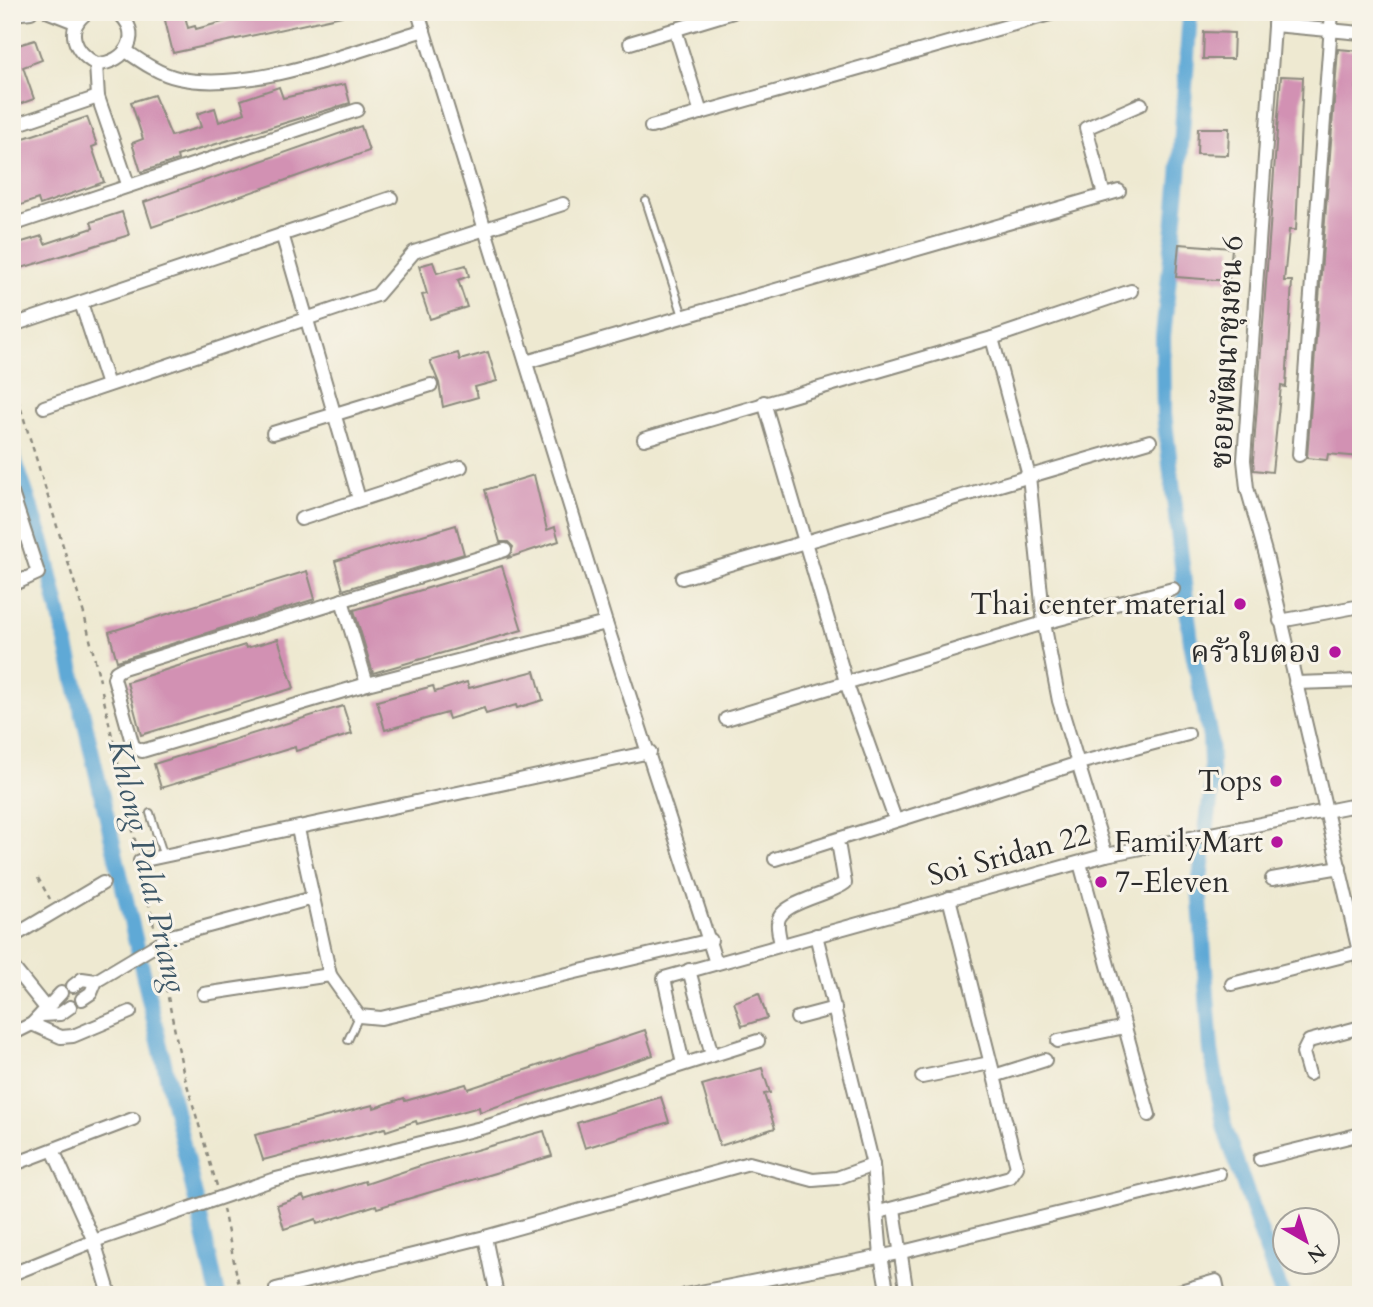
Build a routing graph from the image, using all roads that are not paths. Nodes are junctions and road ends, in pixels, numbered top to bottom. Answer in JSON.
{"nodes":[{"id":1,"x":31,"y":12,"type":"edge"},
{"id":2,"x":49,"y":12,"type":"edge"},
{"id":3,"x":88,"y":12,"type":"edge"},
{"id":4,"x":117,"y":12,"type":"edge"},
{"id":5,"x":419,"y":12,"type":"edge"},
{"id":6,"x":733,"y":12,"type":"edge"},
{"id":7,"x":1057,"y":12,"type":"edge"},
{"id":8,"x":1332,"y":12,"type":"edge"},
{"id":9,"x":12,"y":14,"type":"edge"},
{"id":10,"x":1274,"y":18,"type":"edge"},
{"id":11,"x":77,"y":23,"type":"junction"},
{"id":12,"x":424,"y":30,"type":"junction"},
{"id":13,"x":675,"y":30,"type":"junction"},
{"id":14,"x":1331,"y":31,"type":"junction"},
{"id":15,"x":1361,"y":33,"type":"edge"},
{"id":16,"x":630,"y":43,"type":"dead end"},
{"id":17,"x":126,"y":51,"type":"junction"},
{"id":18,"x":96,"y":64,"type":"junction"},
{"id":19,"x":98,"y":97,"type":"junction"},
{"id":20,"x":1141,"y":104,"type":"dead end"},
{"id":21,"x":357,"y":110,"type":"dead end"},
{"id":22,"x":701,"y":113,"type":"junction"},
{"id":23,"x":12,"y":126,"type":"edge"},
{"id":24,"x":651,"y":127,"type":"dead end"},
{"id":25,"x":128,"y":184,"type":"junction"},
{"id":26,"x":1119,"y":191,"type":"dead end"},
{"id":27,"x":1104,"y":195,"type":"junction"},
{"id":28,"x":391,"y":198,"type":"dead end"},
{"id":29,"x":646,"y":201,"type":"dead end"},
{"id":30,"x":563,"y":204,"type":"dead end"},
{"id":31,"x":12,"y":225,"type":"edge"},
{"id":32,"x":484,"y":228,"type":"junction"},
{"id":33,"x":282,"y":234,"type":"junction"},
{"id":34,"x":1131,"y":290,"type":"dead end"},
{"id":35,"x":81,"y":303,"type":"junction"},
{"id":36,"x":683,"y":316,"type":"junction"},
{"id":37,"x":308,"y":319,"type":"junction"},
{"id":38,"x":16,"y":324,"type":"dead end"},
{"id":39,"x":992,"y":338,"type":"junction"},
{"id":40,"x":526,"y":362,"type":"junction"},
{"id":41,"x":108,"y":385,"type":"junction"},
{"id":42,"x":431,"y":385,"type":"dead end"},
{"id":43,"x":764,"y":402,"type":"junction"},
{"id":44,"x":44,"y":407,"type":"dead end"},
{"id":45,"x":336,"y":414,"type":"junction"},
{"id":46,"x":273,"y":433,"type":"dead end"},
{"id":47,"x":644,"y":439,"type":"dead end"},
{"id":48,"x":1150,"y":441,"type":"dead end"},
{"id":49,"x":1299,"y":455,"type":"dead end"},
{"id":50,"x":461,"y":467,"type":"dead end"},
{"id":51,"x":1028,"y":476,"type":"junction"},
{"id":52,"x":12,"y":493,"type":"edge"},
{"id":53,"x":359,"y":499,"type":"junction"},
{"id":54,"x":301,"y":519,"type":"dead end"},
{"id":55,"x":805,"y":543,"type":"junction"},
{"id":56,"x":505,"y":550,"type":"dead end"},
{"id":57,"x":682,"y":578,"type":"dead end"},
{"id":58,"x":12,"y":585,"type":"edge"},
{"id":59,"x":1173,"y":589,"type":"dead end"},
{"id":60,"x":342,"y":600,"type":"junction"},
{"id":61,"x":1361,"y":606,"type":"edge"},
{"id":62,"x":1280,"y":621,"type":"junction"},
{"id":63,"x":606,"y":623,"type":"junction"},
{"id":64,"x":1044,"y":624,"type":"junction"},
{"id":65,"x":1360,"y":681,"type":"edge"},
{"id":66,"x":1295,"y":683,"type":"junction"},
{"id":67,"x":368,"y":684,"type":"junction"},
{"id":68,"x":847,"y":685,"type":"junction"},
{"id":69,"x":726,"y":719,"type":"dead end"},
{"id":70,"x":1188,"y":734,"type":"dead end"},
{"id":71,"x":650,"y":752,"type":"junction"},
{"id":72,"x":1079,"y":763,"type":"junction"},
{"id":73,"x":1361,"y":804,"type":"edge"},
{"id":74,"x":1327,"y":810,"type":"junction"},
{"id":75,"x":150,"y":813,"type":"dead end"},
{"id":76,"x":895,"y":819,"type":"junction"},
{"id":77,"x":298,"y":829,"type":"junction"},
{"id":78,"x":839,"y":848,"type":"dead end"},
{"id":79,"x":1106,"y":855,"type":"junction"},
{"id":80,"x":164,"y":857,"type":"junction"},
{"id":81,"x":775,"y":859,"type":"dead end"},
{"id":82,"x":140,"y":861,"type":"road end"},
{"id":83,"x":1080,"y":863,"type":"junction"},
{"id":84,"x":1340,"y":867,"type":"junction"},
{"id":85,"x":1272,"y":879,"type":"dead end"},
{"id":86,"x":103,"y":883,"type":"dead end"},
{"id":87,"x":313,"y":898,"type":"junction"},
{"id":88,"x":949,"y":898,"type":"junction"},
{"id":89,"x":1357,"y":929,"type":"edge"},
{"id":90,"x":816,"y":935,"type":"junction"},
{"id":91,"x":12,"y":937,"type":"edge"},
{"id":92,"x":710,"y":940,"type":"junction"},
{"id":93,"x":781,"y":945,"type":"junction"},
{"id":94,"x":1360,"y":956,"type":"edge"},
{"id":95,"x":716,"y":963,"type":"junction"},
{"id":96,"x":12,"y":966,"type":"edge"},
{"id":97,"x":690,"y":970,"type":"junction"},
{"id":98,"x":330,"y":975,"type":"junction"},
{"id":99,"x":96,"y":981,"type":"junction"},
{"id":100,"x":1232,"y":984,"type":"dead end"},
{"id":101,"x":73,"y":986,"type":"dead end"},
{"id":102,"x":61,"y":993,"type":"dead end"},
{"id":103,"x":204,"y":994,"type":"dead end"},
{"id":104,"x":82,"y":999,"type":"dead end"},
{"id":105,"x":70,"y":1007,"type":"dead end"},
{"id":106,"x":835,"y":1008,"type":"junction"},
{"id":107,"x":130,"y":1012,"type":"dead end"},
{"id":108,"x":42,"y":1015,"type":"junction"},
{"id":109,"x":359,"y":1016,"type":"junction"},
{"id":110,"x":797,"y":1018,"type":"dead end"},
{"id":111,"x":1125,"y":1027,"type":"junction"},
{"id":112,"x":1361,"y":1027,"type":"edge"},
{"id":113,"x":12,"y":1034,"type":"edge"},
{"id":114,"x":348,"y":1040,"type":"dead end"},
{"id":115,"x":758,"y":1041,"type":"dead end"},
{"id":116,"x":1058,"y":1041,"type":"dead end"},
{"id":117,"x":712,"y":1055,"type":"junction"},
{"id":118,"x":1045,"y":1060,"type":"dead end"},
{"id":119,"x":990,"y":1063,"type":"junction"},
{"id":120,"x":683,"y":1064,"type":"junction"},
{"id":121,"x":1309,"y":1074,"type":"dead end"},
{"id":122,"x":994,"y":1076,"type":"junction"},
{"id":123,"x":922,"y":1077,"type":"dead end"},
{"id":124,"x":1149,"y":1115,"type":"dead end"},
{"id":125,"x":134,"y":1119,"type":"dead end"},
{"id":126,"x":1361,"y":1134,"type":"edge"},
{"id":127,"x":53,"y":1150,"type":"junction"},
{"id":128,"x":1260,"y":1159,"type":"dead end"},
{"id":129,"x":12,"y":1165,"type":"edge"},
{"id":130,"x":873,"y":1165,"type":"junction"},
{"id":131,"x":1219,"y":1174,"type":"dead end"},
{"id":132,"x":894,"y":1209,"type":"junction"},
{"id":133,"x":879,"y":1212,"type":"junction"},
{"id":134,"x":485,"y":1237,"type":"junction"},
{"id":135,"x":94,"y":1241,"type":"junction"},
{"id":136,"x":898,"y":1253,"type":"junction"},
{"id":137,"x":881,"y":1256,"type":"junction"},
{"id":138,"x":12,"y":1274,"type":"edge"},
{"id":139,"x":276,"y":1289,"type":"dead end"},
{"id":140,"x":110,"y":1295,"type":"edge"},
{"id":141,"x":497,"y":1295,"type":"edge"},
{"id":142,"x":685,"y":1295,"type":"edge"},
{"id":143,"x":888,"y":1295,"type":"edge"},
{"id":144,"x":907,"y":1295,"type":"edge"},
{"id":145,"x":1166,"y":1295,"type":"edge"},
{"id":146,"x":1219,"y":1295,"type":"edge"}],
"edges":[{"from":1,"to":9,"type":"street"},
{"from":2,"to":11,"type":"street"},
{"from":3,"to":11,"type":"street"},
{"from":4,"to":17,"type":"street"},
{"from":5,"to":12,"type":"street"},
{"from":6,"to":13,"type":"street"},
{"from":7,"to":22,"type":"street"},
{"from":8,"to":14,"type":"street"},
{"from":10,"to":14,"type":"street"},
{"from":10,"to":62,"type":"street","name":"ซอยพัฒนาชุมชน 6"},
{"from":11,"to":18,"type":"street"},
{"from":12,"to":17,"type":"street"},
{"from":12,"to":32,"type":"street"},
{"from":13,"to":16,"type":"street"},
{"from":13,"to":22,"type":"street"},
{"from":14,"to":15,"type":"street"},
{"from":14,"to":49,"type":"street"},
{"from":17,"to":18,"type":"street"},
{"from":18,"to":19,"type":"street"},
{"from":19,"to":23,"type":"street"},
{"from":19,"to":25,"type":"street"},
{"from":20,"to":27,"type":"street"},
{"from":21,"to":25,"type":"street"},
{"from":22,"to":24,"type":"street"},
{"from":25,"to":31,"type":"street"},
{"from":26,"to":27,"type":"street"},
{"from":27,"to":36,"type":"street"},
{"from":28,"to":33,"type":"street"},
{"from":29,"to":36,"type":"lane"},
{"from":30,"to":32,"type":"street"},
{"from":32,"to":37,"type":"street"},
{"from":32,"to":40,"type":"street"},
{"from":33,"to":35,"type":"street"},
{"from":33,"to":37,"type":"street"},
{"from":34,"to":39,"type":"street"},
{"from":35,"to":38,"type":"street"},
{"from":35,"to":41,"type":"street"},
{"from":36,"to":40,"type":"street"},
{"from":37,"to":41,"type":"street"},
{"from":37,"to":45,"type":"street"},
{"from":39,"to":43,"type":"street"},
{"from":39,"to":51,"type":"street"},
{"from":40,"to":63,"type":"street"},
{"from":41,"to":44,"type":"street"},
{"from":42,"to":45,"type":"street"},
{"from":43,"to":47,"type":"street"},
{"from":43,"to":55,"type":"street"},
{"from":45,"to":46,"type":"street"},
{"from":45,"to":53,"type":"street"},
{"from":48,"to":51,"type":"street"},
{"from":50,"to":53,"type":"street"},
{"from":51,"to":55,"type":"street"},
{"from":51,"to":64,"type":"street"},
{"from":52,"to":58,"type":"street"},
{"from":53,"to":54,"type":"street"},
{"from":55,"to":57,"type":"street"},
{"from":55,"to":68,"type":"street"},
{"from":56,"to":60,"type":"street"},
{"from":59,"to":64,"type":"street"},
{"from":60,"to":67,"type":"street"},
{"from":60,"to":67,"type":"street"},
{"from":61,"to":62,"type":"street"},
{"from":62,"to":66,"type":"street","name":"ซอยพัฒนาชุมชน 6"},
{"from":63,"to":67,"type":"street"},
{"from":63,"to":71,"type":"street"},
{"from":64,"to":68,"type":"street"},
{"from":64,"to":72,"type":"street"},
{"from":65,"to":66,"type":"street"},
{"from":66,"to":74,"type":"street","name":"ซอยพัฒนาชุมชน 6"},
{"from":68,"to":69,"type":"street"},
{"from":68,"to":76,"type":"street"},
{"from":70,"to":72,"type":"street"},
{"from":71,"to":77,"type":"street"},
{"from":71,"to":92,"type":"street"},
{"from":72,"to":76,"type":"street"},
{"from":72,"to":79,"type":"street"},
{"from":73,"to":74,"type":"street","name":"Soi Sridan 22"},
{"from":74,"to":79,"type":"street","name":"Soi Sridan 22"},
{"from":74,"to":84,"type":"street","name":"ซอยพัฒนาชุมชน 6"},
{"from":75,"to":80,"type":"lane"},
{"from":76,"to":81,"type":"street"},
{"from":77,"to":80,"type":"street"},
{"from":77,"to":87,"type":"street"},
{"from":78,"to":93,"type":"street"},
{"from":79,"to":83,"type":"street","name":"Soi Sridan 22"},
{"from":80,"to":82,"type":"street"},
{"from":83,"to":88,"type":"street","name":"Soi Sridan 22"},
{"from":83,"to":111,"type":"street"},
{"from":84,"to":85,"type":"street"},
{"from":84,"to":89,"type":"street","name":"ซอยพัฒนาชุมชน 6"},
{"from":86,"to":91,"type":"street"},
{"from":87,"to":98,"type":"street"},
{"from":87,"to":99,"type":"street"},
{"from":88,"to":90,"type":"street","name":"Soi Sridan 22"},
{"from":88,"to":119,"type":"street"},
{"from":89,"to":94,"type":"street","name":"ซอยพัฒนาชุมชน 6"},
{"from":90,"to":93,"type":"street","name":"Soi Sridan 22"},
{"from":90,"to":106,"type":"street"},
{"from":92,"to":95,"type":"street"},
{"from":92,"to":109,"type":"street"},
{"from":93,"to":95,"type":"street","name":"Soi Sridan 22"},
{"from":94,"to":100,"type":"street"},
{"from":95,"to":97,"type":"street","name":"Soi Sridan 22"},
{"from":96,"to":108,"type":"street"},
{"from":97,"to":117,"type":"street"},
{"from":97,"to":120,"type":"street","name":"Soi Sridan 22"},
{"from":98,"to":103,"type":"street"},
{"from":98,"to":109,"type":"street"},
{"from":99,"to":101,"type":"street"},
{"from":99,"to":104,"type":"street"},
{"from":102,"to":108,"type":"street"},
{"from":105,"to":108,"type":"street"},
{"from":106,"to":110,"type":"street"},
{"from":106,"to":130,"type":"street"},
{"from":107,"to":108,"type":"street"},
{"from":108,"to":113,"type":"street"},
{"from":109,"to":114,"type":"lane"},
{"from":111,"to":116,"type":"street"},
{"from":111,"to":124,"type":"street"},
{"from":112,"to":121,"type":"street"},
{"from":115,"to":117,"type":"street"},
{"from":117,"to":120,"type":"street"},
{"from":118,"to":122,"type":"street"},
{"from":119,"to":122,"type":"street"},
{"from":119,"to":123,"type":"street"},
{"from":120,"to":135,"type":"street"},
{"from":122,"to":132,"type":"street"},
{"from":125,"to":127,"type":"street"},
{"from":126,"to":128,"type":"street"},
{"from":127,"to":129,"type":"street"},
{"from":127,"to":135,"type":"street"},
{"from":130,"to":133,"type":"street"},
{"from":130,"to":134,"type":"street"},
{"from":131,"to":136,"type":"street"},
{"from":132,"to":133,"type":"street"},
{"from":132,"to":136,"type":"street"},
{"from":133,"to":137,"type":"street"},
{"from":134,"to":139,"type":"street"},
{"from":134,"to":141,"type":"street"},
{"from":135,"to":138,"type":"street"},
{"from":135,"to":140,"type":"street"},
{"from":136,"to":137,"type":"street"},
{"from":136,"to":144,"type":"street"},
{"from":137,"to":142,"type":"street"},
{"from":137,"to":143,"type":"street"},
{"from":145,"to":146,"type":"street"}]}
